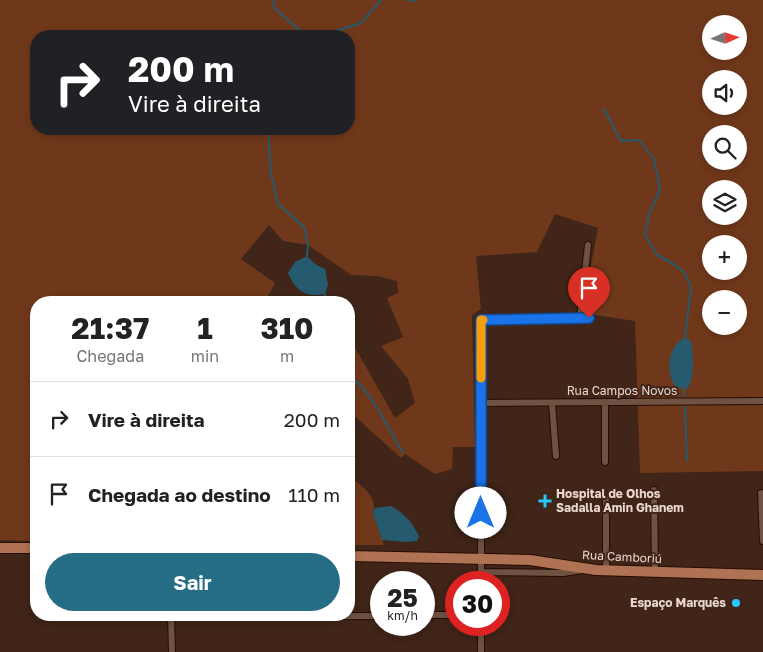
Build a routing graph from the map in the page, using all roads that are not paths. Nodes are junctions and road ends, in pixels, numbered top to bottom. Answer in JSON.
{"nodes":[{"id":1,"x":588,"y":245,"type":"dead end"},
{"id":2,"x":580,"y":318,"type":"junction"},
{"id":3,"x":589,"y":318,"type":"dead end"},
{"id":4,"x":763,"y":401,"type":"edge"},
{"id":5,"x":605,"y":402,"type":"junction"},
{"id":6,"x":481,"y":403,"type":"junction"},
{"id":7,"x":552,"y":403,"type":"junction"},
{"id":8,"x":556,"y":456,"type":"dead end"},
{"id":9,"x":605,"y":462,"type":"dead end"},
{"id":10,"x":654,"y":490,"type":"dead end"},
{"id":11,"x":761,"y":493,"type":"dead end"},
{"id":12,"x":606,"y":498,"type":"dead end"},
{"id":13,"x":763,"y":541,"type":"edge"},
{"id":14,"x":0,"y":548,"type":"edge"},
{"id":15,"x":30,"y":548,"type":"edge"},
{"id":16,"x":355,"y":556,"type":"edge"},
{"id":17,"x":481,"y":559,"type":"junction"},
{"id":18,"x":587,"y":570,"type":"junction"},
{"id":19,"x":606,"y":570,"type":"junction"},
{"id":20,"x":481,"y":571,"type":"edge"},
{"id":21,"x":510,"y":572,"type":"edge"},
{"id":22,"x":655,"y":572,"type":"junction"},
{"id":23,"x":763,"y":575,"type":"edge"},
{"id":24,"x":355,"y":616,"type":"edge"},
{"id":25,"x":370,"y":616,"type":"edge"},
{"id":26,"x":171,"y":621,"type":"edge"},
{"id":27,"x":481,"y":636,"type":"edge"},
{"id":28,"x":172,"y":652,"type":"edge"},
{"id":29,"x":481,"y":652,"type":"edge"}],
"edges":[{"from":1,"to":2,"type":"street"},
{"from":2,"to":3,"type":"street"},
{"from":2,"to":6,"type":"street"},
{"from":4,"to":5,"type":"street","name":"Rua Campos Novos"},
{"from":5,"to":7,"type":"street","name":"Rua Campos Novos"},
{"from":5,"to":9,"type":"street"},
{"from":6,"to":7,"type":"street","name":"Rua Campos Novos"},
{"from":6,"to":17,"type":"street"},
{"from":7,"to":8,"type":"street"},
{"from":10,"to":22,"type":"street"},
{"from":11,"to":13,"type":"street"},
{"from":12,"to":19,"type":"street"},
{"from":14,"to":15,"type":"main road"},
{"from":16,"to":17,"type":"main road","name":"Rua Camboriú"},
{"from":17,"to":18,"type":"main road","name":"Rua Camboriú"},
{"from":17,"to":20,"type":"street"},
{"from":18,"to":19,"type":"main road","name":"Rua Camboriú"},
{"from":18,"to":21,"type":"street"},
{"from":19,"to":22,"type":"main road","name":"Rua Camboriú"},
{"from":22,"to":23,"type":"main road","name":"Rua Camboriú"},
{"from":24,"to":25,"type":"street"},
{"from":26,"to":28,"type":"street"},
{"from":27,"to":29,"type":"street"}]}
